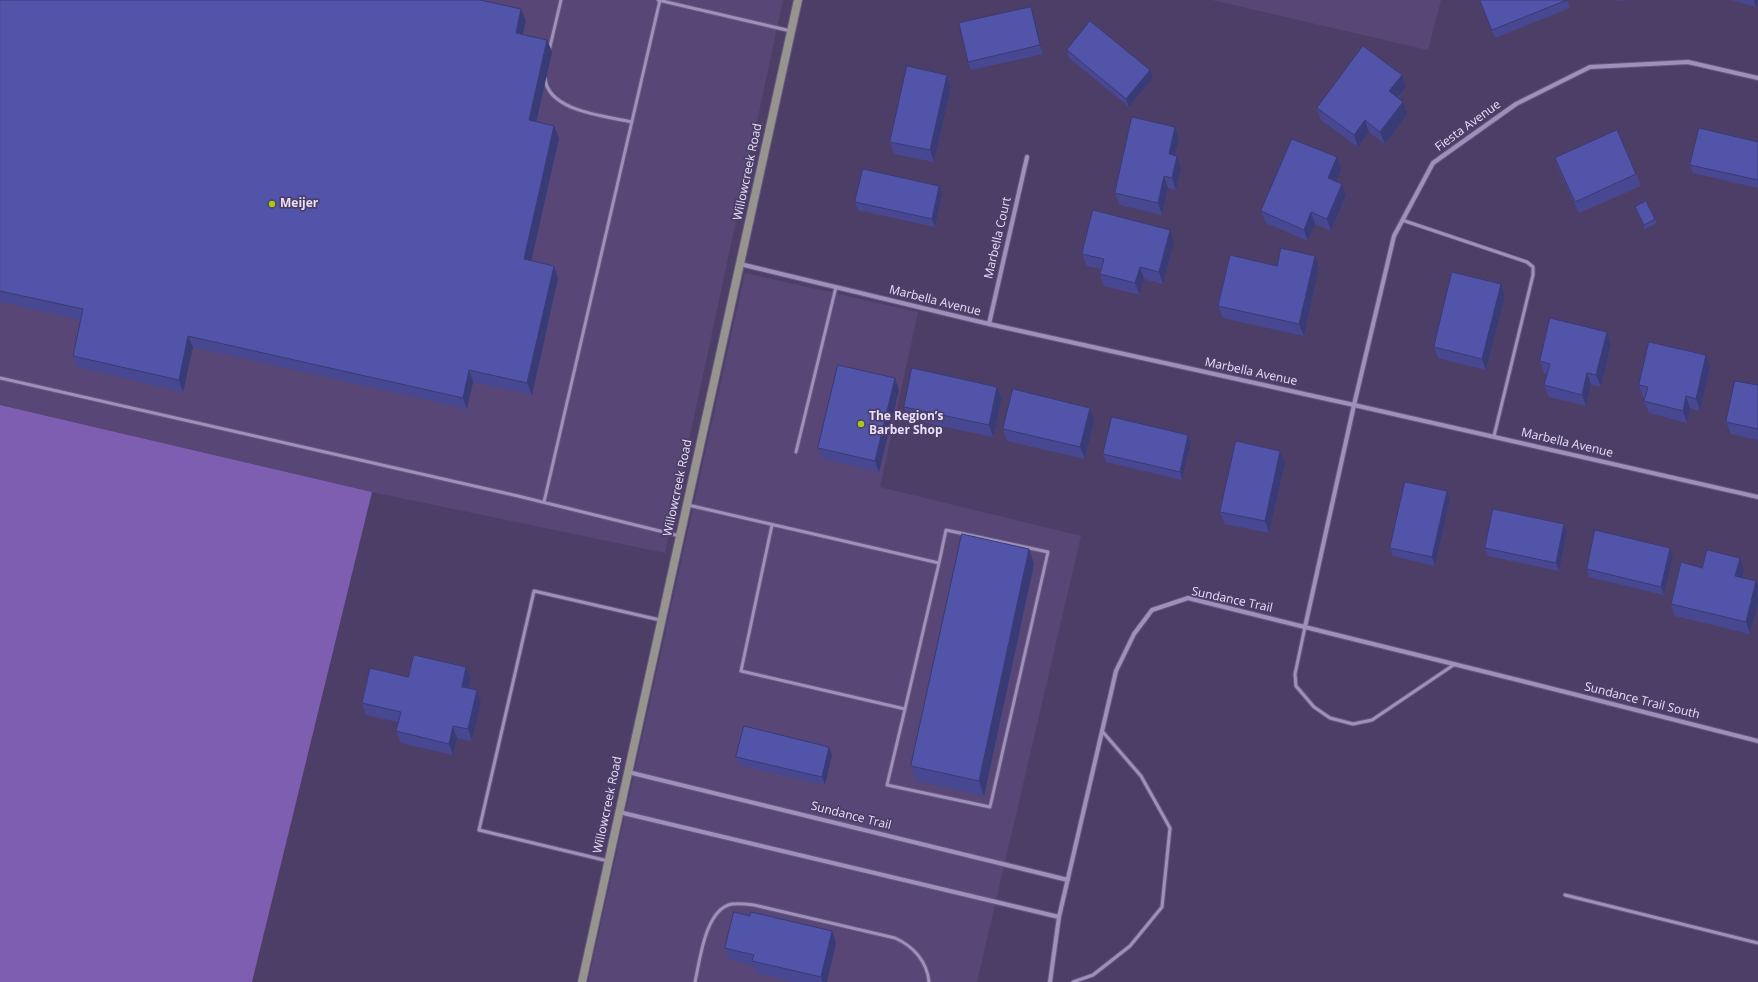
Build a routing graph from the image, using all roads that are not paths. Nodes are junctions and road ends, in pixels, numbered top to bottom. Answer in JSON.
{"nodes":[{"id":1,"x":561,"y":0,"type":"edge"},
{"id":2,"x":659,"y":0,"type":"edge"},
{"id":3,"x":798,"y":0,"type":"edge"},
{"id":4,"x":791,"y":31,"type":"junction"},
{"id":5,"x":548,"y":56,"type":"dead end"},
{"id":6,"x":546,"y":75,"type":"dead end"},
{"id":7,"x":1758,"y":78,"type":"edge"},
{"id":8,"x":632,"y":122,"type":"junction"},
{"id":9,"x":1027,"y":156,"type":"dead end"},
{"id":10,"x":1402,"y":220,"type":"junction"},
{"id":11,"x":740,"y":264,"type":"junction"},
{"id":12,"x":836,"y":287,"type":"junction"},
{"id":13,"x":989,"y":324,"type":"junction"},
{"id":14,"x":0,"y":378,"type":"edge"},
{"id":15,"x":1354,"y":405,"type":"junction"},
{"id":16,"x":1494,"y":436,"type":"junction"},
{"id":17,"x":796,"y":452,"type":"dead end"},
{"id":18,"x":1758,"y":497,"type":"edge"},
{"id":19,"x":544,"y":502,"type":"junction"},
{"id":20,"x":686,"y":504,"type":"junction"},
{"id":21,"x":772,"y":525,"type":"junction"},
{"id":22,"x":680,"y":536,"type":"junction"},
{"id":23,"x":938,"y":563,"type":"junction"},
{"id":24,"x":661,"y":620,"type":"junction"},
{"id":25,"x":1305,"y":627,"type":"junction"},
{"id":26,"x":1455,"y":664,"type":"junction"},
{"id":27,"x":1522,"y":680,"type":"joint"},
{"id":28,"x":905,"y":709,"type":"junction"},
{"id":29,"x":1102,"y":731,"type":"junction"},
{"id":30,"x":1758,"y":741,"type":"edge"},
{"id":31,"x":628,"y":772,"type":"junction"},
{"id":32,"x":619,"y":812,"type":"junction"},
{"id":33,"x":608,"y":861,"type":"junction"},
{"id":34,"x":1068,"y":880,"type":"junction"},
{"id":35,"x":1565,"y":895,"type":"dead end"},
{"id":36,"x":1058,"y":917,"type":"junction"},
{"id":37,"x":1758,"y":943,"type":"edge"},
{"id":38,"x":582,"y":982,"type":"edge"},
{"id":39,"x":695,"y":982,"type":"edge"},
{"id":40,"x":929,"y":982,"type":"edge"},
{"id":41,"x":1050,"y":982,"type":"edge"},
{"id":42,"x":1073,"y":982,"type":"edge"}],
"edges":[{"from":1,"to":5,"type":"lane"},
{"from":2,"to":4,"type":"lane"},
{"from":2,"to":8,"type":"lane"},
{"from":3,"to":4,"type":"main road","name":"Willowcreek Road"},
{"from":4,"to":11,"type":"main road","name":"Willowcreek Road"},
{"from":6,"to":8,"type":"lane"},
{"from":7,"to":10,"type":"street","name":"Fiesta Avenue"},
{"from":8,"to":19,"type":"lane"},
{"from":9,"to":13,"type":"street","name":"Marbella Court"},
{"from":10,"to":15,"type":"street","name":"Fiesta Avenue"},
{"from":10,"to":16,"type":"lane"},
{"from":11,"to":12,"type":"street","name":"Marbella Avenue"},
{"from":11,"to":20,"type":"main road","name":"Willowcreek Road"},
{"from":12,"to":13,"type":"street","name":"Marbella Avenue"},
{"from":12,"to":17,"type":"lane"},
{"from":13,"to":15,"type":"street","name":"Marbella Avenue"},
{"from":14,"to":19,"type":"lane"},
{"from":15,"to":16,"type":"street","name":"Marbella Avenue"},
{"from":15,"to":25,"type":"street"},
{"from":16,"to":18,"type":"street","name":"Marbella Avenue"},
{"from":19,"to":22,"type":"lane"},
{"from":20,"to":21,"type":"lane"},
{"from":20,"to":22,"type":"main road","name":"Willowcreek Road"},
{"from":21,"to":23,"type":"lane"},
{"from":21,"to":28,"type":"lane"},
{"from":22,"to":24,"type":"main road","name":"Willowcreek Road"},
{"from":23,"to":28,"type":"lane"},
{"from":23,"to":28,"type":"lane"},
{"from":24,"to":31,"type":"main road","name":"Willowcreek Road"},
{"from":24,"to":33,"type":"lane"},
{"from":25,"to":26,"type":"street","name":"Sundance Trail"},
{"from":25,"to":26,"type":"lane"},
{"from":25,"to":29,"type":"street","name":"Sundance Trail"},
{"from":26,"to":27,"type":"street","name":"Sundance Trail"},
{"from":27,"to":30,"type":"street","name":"Sundance Trail South"},
{"from":29,"to":34,"type":"street","name":"Sundance Trail"},
{"from":29,"to":42,"type":"lane"},
{"from":31,"to":32,"type":"main road","name":"Willowcreek Road"},
{"from":31,"to":34,"type":"street","name":"Sundance Trail"},
{"from":32,"to":33,"type":"main road","name":"Willowcreek Road"},
{"from":32,"to":36,"type":"street"},
{"from":33,"to":38,"type":"main road","name":"Willowcreek Road"},
{"from":34,"to":36,"type":"street","name":"Sundance Trail"},
{"from":35,"to":37,"type":"lane"},
{"from":36,"to":41,"type":"street","name":"Sundance Trail"},
{"from":39,"to":40,"type":"lane"}]}
